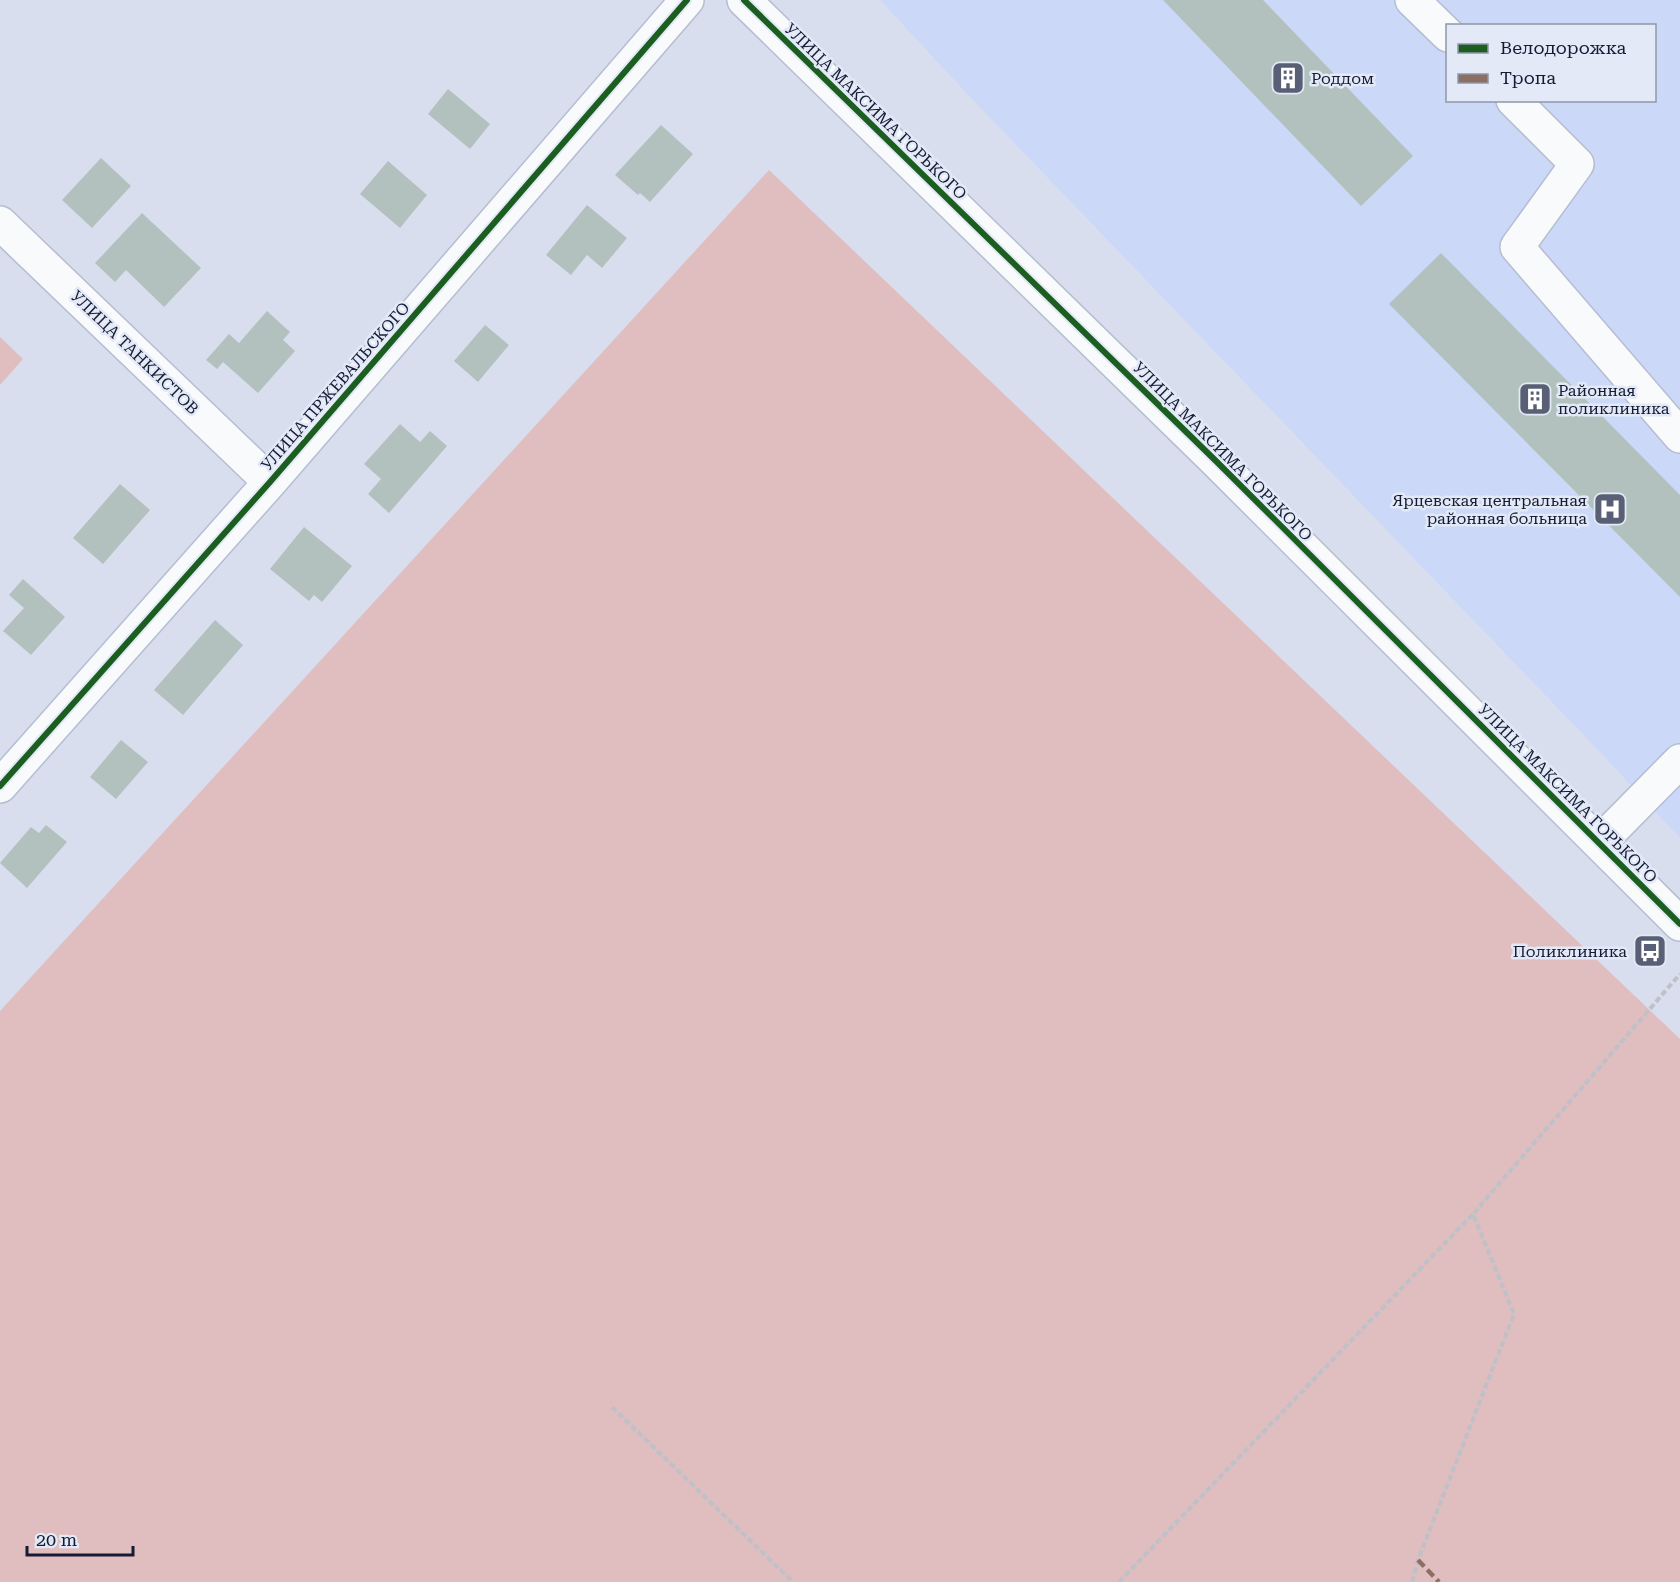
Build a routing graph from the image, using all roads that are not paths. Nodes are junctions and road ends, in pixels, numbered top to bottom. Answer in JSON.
{"nodes":[{"id":1,"x":687,"y":0,"type":"edge"},
{"id":2,"x":744,"y":0,"type":"edge"},
{"id":3,"x":1412,"y":0,"type":"edge"},
{"id":4,"x":1446,"y":33,"type":"edge"},
{"id":5,"x":1515,"y":102,"type":"edge"},
{"id":6,"x":0,"y":223,"type":"edge"},
{"id":7,"x":1680,"y":436,"type":"edge"},
{"id":8,"x":270,"y":482,"type":"junction"},
{"id":9,"x":1680,"y":761,"type":"edge"},
{"id":10,"x":0,"y":786,"type":"edge"},
{"id":11,"x":1599,"y":843,"type":"junction"},
{"id":12,"x":1680,"y":924,"type":"edge"}],
"edges":[{"from":1,"to":8,"type":"street","name":"УЛИЦА ПРЖЕВАЛЬСКОГО"},
{"from":2,"to":11,"type":"street","name":"УЛИЦА МАКСИМА ГОРЬКОГО"},
{"from":3,"to":4,"type":"street"},
{"from":5,"to":7,"type":"street"},
{"from":6,"to":8,"type":"street","name":"УЛИЦА ТАНКИСТОВ"},
{"from":8,"to":10,"type":"street","name":"УЛИЦА ПРЖЕВАЛЬСКОГО"},
{"from":9,"to":11,"type":"street"},
{"from":11,"to":12,"type":"street","name":"УЛИЦА МАКСИМА ГОРЬКОГО"}]}
